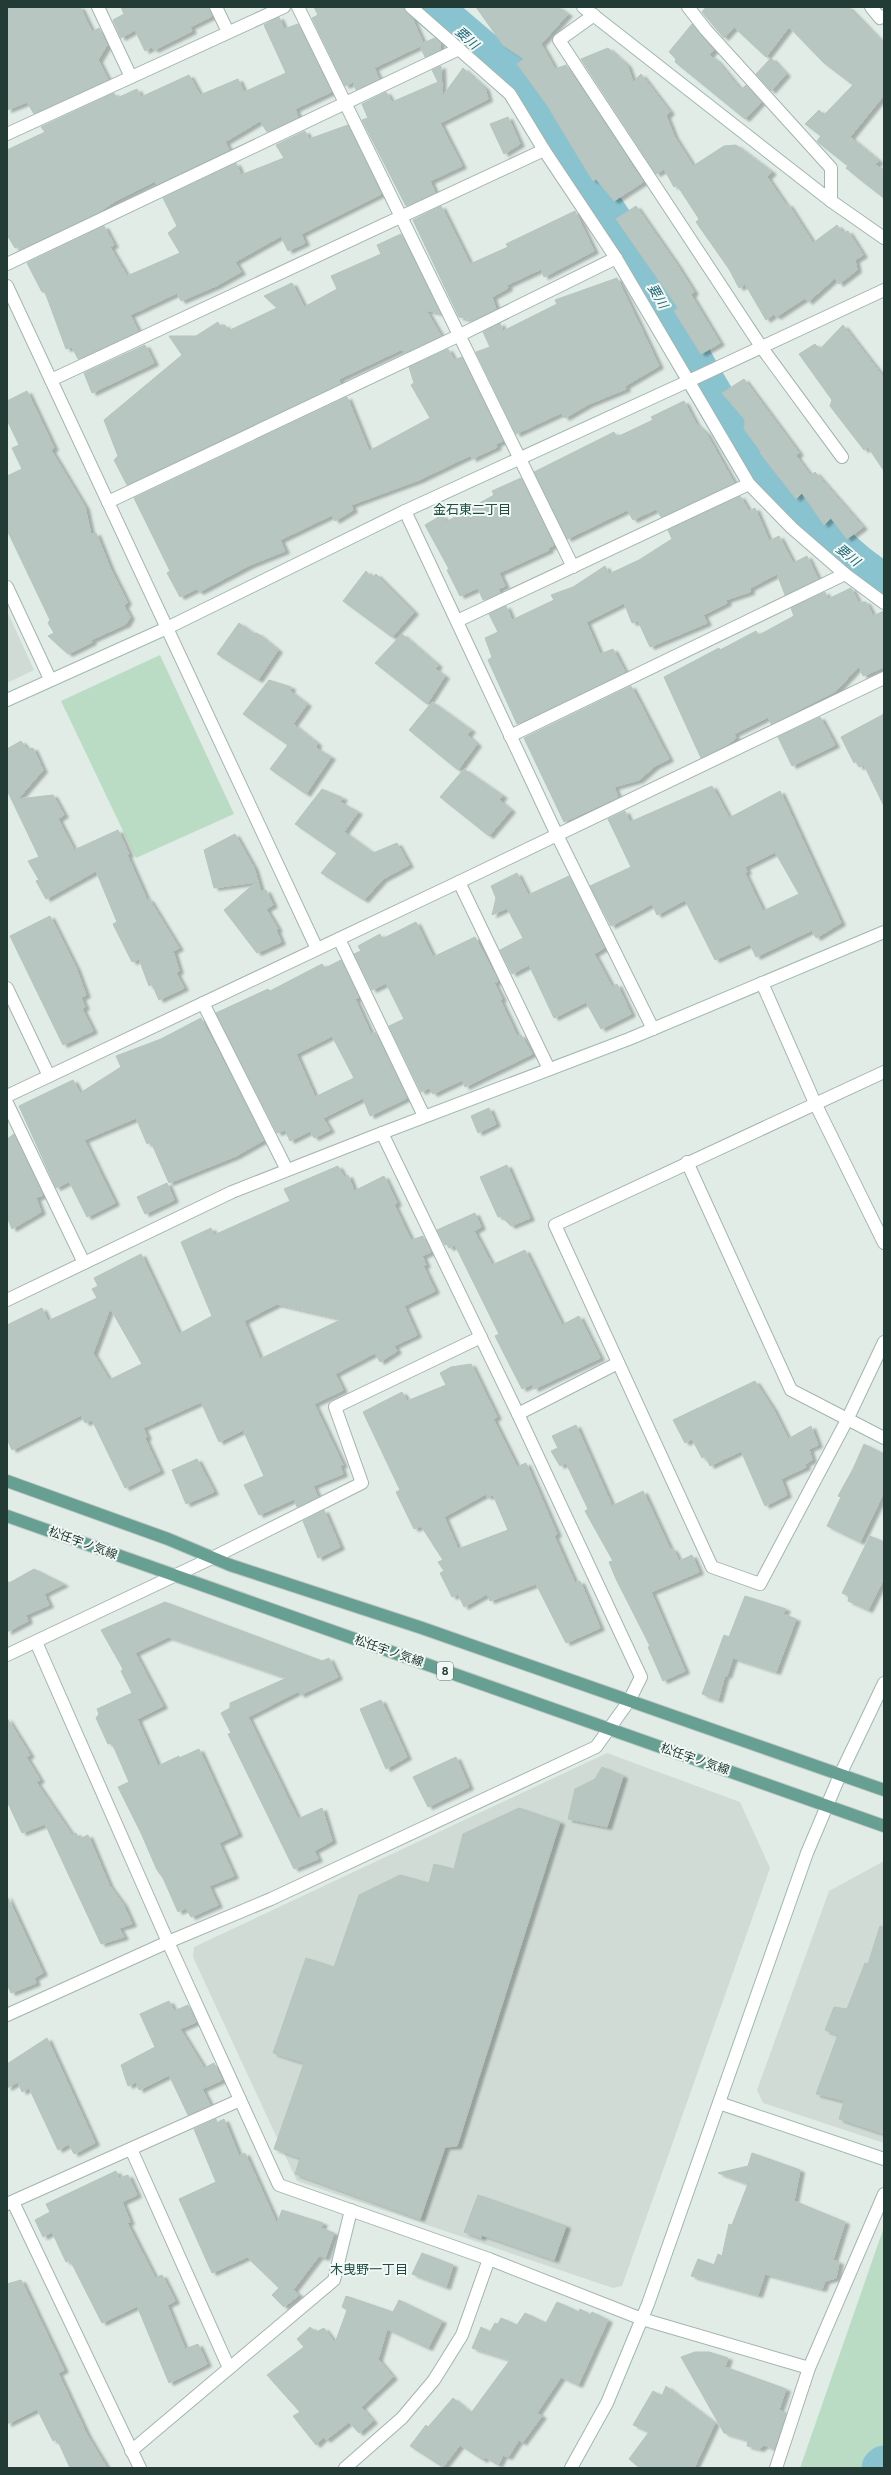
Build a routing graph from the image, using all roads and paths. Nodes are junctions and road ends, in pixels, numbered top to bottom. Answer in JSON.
{"nodes":[{"id":1,"x":98,"y":7,"type":"edge"},
{"id":2,"x":216,"y":7,"type":"edge"},
{"id":3,"x":284,"y":7,"type":"edge"},
{"id":4,"x":298,"y":7,"type":"edge"},
{"id":5,"x":410,"y":7,"type":"edge"},
{"id":6,"x":583,"y":7,"type":"edge"},
{"id":7,"x":688,"y":7,"type":"edge"},
{"id":8,"x":871,"y":7,"type":"edge"},
{"id":9,"x":594,"y":15,"type":"junction"},
{"id":10,"x":884,"y":16,"type":"edge"},
{"id":11,"x":228,"y":32,"type":"junction"},
{"id":12,"x":459,"y":49,"type":"junction"},
{"id":13,"x":131,"y":77,"type":"junction"},
{"id":14,"x":346,"y":104,"type":"junction"},
{"id":15,"x":7,"y":134,"type":"edge"},
{"id":16,"x":544,"y":150,"type":"junction"},
{"id":17,"x":831,"y":201,"type":"junction"},
{"id":18,"x":402,"y":218,"type":"junction"},
{"id":19,"x":884,"y":238,"type":"edge"},
{"id":20,"x":616,"y":258,"type":"junction"},
{"id":21,"x":7,"y":264,"type":"edge"},
{"id":22,"x":7,"y":286,"type":"edge"},
{"id":23,"x":884,"y":290,"type":"edge"},
{"id":24,"x":460,"y":335,"type":"junction"},
{"id":25,"x":762,"y":348,"type":"junction"},
{"id":26,"x":51,"y":380,"type":"junction"},
{"id":27,"x":690,"y":381,"type":"junction"},
{"id":28,"x":842,"y":457,"type":"dead end"},
{"id":29,"x":521,"y":458,"type":"junction"},
{"id":30,"x":749,"y":484,"type":"junction"},
{"id":31,"x":108,"y":502,"type":"junction"},
{"id":32,"x":405,"y":511,"type":"junction"},
{"id":33,"x":573,"y":567,"type":"junction"},
{"id":34,"x":845,"y":574,"type":"junction"},
{"id":35,"x":7,"y":587,"type":"edge"},
{"id":36,"x":884,"y":603,"type":"edge"},
{"id":37,"x":457,"y":621,"type":"junction"},
{"id":38,"x":167,"y":628,"type":"junction"},
{"id":39,"x":884,"y":678,"type":"edge"},
{"id":40,"x":50,"y":679,"type":"junction"},
{"id":41,"x":7,"y":700,"type":"edge"},
{"id":42,"x":510,"y":736,"type":"junction"},
{"id":43,"x":557,"y":835,"type":"junction"},
{"id":44,"x":459,"y":882,"type":"junction"},
{"id":45,"x":884,"y":932,"type":"edge"},
{"id":46,"x":339,"y":939,"type":"junction"},
{"id":47,"x":317,"y":949,"type":"junction"},
{"id":48,"x":762,"y":983,"type":"junction"},
{"id":49,"x":7,"y":988,"type":"edge"},
{"id":50,"x":203,"y":1003,"type":"junction"},
{"id":51,"x":653,"y":1029,"type":"junction"},
{"id":52,"x":549,"y":1069,"type":"junction"},
{"id":53,"x":884,"y":1072,"type":"edge"},
{"id":54,"x":48,"y":1076,"type":"junction"},
{"id":55,"x":7,"y":1096,"type":"edge"},
{"id":56,"x":815,"y":1103,"type":"junction"},
{"id":57,"x":7,"y":1104,"type":"edge"},
{"id":58,"x":424,"y":1116,"type":"junction"},
{"id":59,"x":382,"y":1133,"type":"junction"},
{"id":60,"x":688,"y":1162,"type":"junction"},
{"id":61,"x":287,"y":1170,"type":"junction"},
{"id":62,"x":884,"y":1243,"type":"edge"},
{"id":63,"x":84,"y":1262,"type":"junction"},
{"id":64,"x":7,"y":1300,"type":"edge"},
{"id":65,"x":481,"y":1337,"type":"junction"},
{"id":66,"x":884,"y":1342,"type":"edge"},
{"id":67,"x":618,"y":1363,"type":"junction"},
{"id":68,"x":518,"y":1414,"type":"junction"},
{"id":69,"x":847,"y":1420,"type":"junction"},
{"id":70,"x":884,"y":1438,"type":"edge"},
{"id":71,"x":7,"y":1481,"type":"edge"},
{"id":72,"x":7,"y":1516,"type":"edge"},
{"id":73,"x":212,"y":1558,"type":"junction"},
{"id":74,"x":172,"y":1576,"type":"junction"},
{"id":75,"x":36,"y":1642,"type":"junction"},
{"id":76,"x":7,"y":1655,"type":"edge"},
{"id":77,"x":884,"y":1683,"type":"edge"},
{"id":78,"x":629,"y":1701,"type":"junction"},
{"id":79,"x":610,"y":1729,"type":"junction"},
{"id":80,"x":840,"y":1775,"type":"junction"},
{"id":81,"x":884,"y":1790,"type":"edge"},
{"id":82,"x":828,"y":1805,"type":"junction"},
{"id":83,"x":884,"y":1826,"type":"edge"},
{"id":84,"x":168,"y":1942,"type":"junction"},
{"id":85,"x":7,"y":2015,"type":"edge"},
{"id":86,"x":240,"y":2100,"type":"junction"},
{"id":87,"x":719,"y":2103,"type":"junction"},
{"id":88,"x":131,"y":2149,"type":"junction"},
{"id":89,"x":884,"y":2159,"type":"edge"},
{"id":90,"x":884,"y":2194,"type":"edge"},
{"id":91,"x":10,"y":2203,"type":"edge"},
{"id":92,"x":351,"y":2210,"type":"junction"},
{"id":93,"x":488,"y":2259,"type":"junction"},
{"id":94,"x":642,"y":2319,"type":"junction"},
{"id":95,"x":230,"y":2368,"type":"junction"},
{"id":96,"x":809,"y":2368,"type":"junction"},
{"id":97,"x":131,"y":2451,"type":"junction"},
{"id":98,"x":140,"y":2468,"type":"edge"},
{"id":99,"x":345,"y":2468,"type":"edge"},
{"id":100,"x":571,"y":2468,"type":"edge"},
{"id":101,"x":776,"y":2468,"type":"edge"}],
"edges":[{"from":1,"to":13,"type":"street"},
{"from":2,"to":11,"type":"street"},
{"from":3,"to":11,"type":"street"},
{"from":4,"to":14,"type":"street"},
{"from":5,"to":12,"type":"street"},
{"from":6,"to":9,"type":"street"},
{"from":7,"to":17,"type":"street"},
{"from":8,"to":10,"type":"street"},
{"from":9,"to":17,"type":"street"},
{"from":9,"to":25,"type":"street"},
{"from":11,"to":13,"type":"street"},
{"from":12,"to":14,"type":"street"},
{"from":12,"to":16,"type":"street"},
{"from":13,"to":15,"type":"street"},
{"from":14,"to":18,"type":"street"},
{"from":14,"to":21,"type":"street"},
{"from":16,"to":18,"type":"street"},
{"from":16,"to":20,"type":"street"},
{"from":17,"to":19,"type":"street"},
{"from":18,"to":24,"type":"street"},
{"from":18,"to":26,"type":"street"},
{"from":20,"to":24,"type":"street"},
{"from":20,"to":27,"type":"street"},
{"from":22,"to":26,"type":"street"},
{"from":23,"to":25,"type":"street"},
{"from":24,"to":29,"type":"street"},
{"from":24,"to":31,"type":"street"},
{"from":25,"to":27,"type":"street"},
{"from":25,"to":28,"type":"street"},
{"from":26,"to":31,"type":"street"},
{"from":27,"to":29,"type":"street"},
{"from":27,"to":30,"type":"street"},
{"from":29,"to":32,"type":"street"},
{"from":29,"to":33,"type":"street"},
{"from":30,"to":33,"type":"street"},
{"from":30,"to":34,"type":"street"},
{"from":31,"to":38,"type":"street"},
{"from":32,"to":37,"type":"street"},
{"from":32,"to":38,"type":"street"},
{"from":33,"to":37,"type":"street"},
{"from":34,"to":36,"type":"street"},
{"from":34,"to":42,"type":"street"},
{"from":35,"to":40,"type":"street"},
{"from":37,"to":42,"type":"street"},
{"from":38,"to":40,"type":"street"},
{"from":38,"to":47,"type":"street"},
{"from":39,"to":43,"type":"street"},
{"from":40,"to":41,"type":"street"},
{"from":42,"to":43,"type":"street"},
{"from":43,"to":44,"type":"street"},
{"from":43,"to":51,"type":"street"},
{"from":44,"to":46,"type":"street"},
{"from":44,"to":52,"type":"street"},
{"from":45,"to":48,"type":"street"},
{"from":46,"to":47,"type":"street"},
{"from":46,"to":58,"type":"street"},
{"from":47,"to":50,"type":"street"},
{"from":48,"to":51,"type":"street"},
{"from":48,"to":56,"type":"street"},
{"from":49,"to":54,"type":"street"},
{"from":50,"to":54,"type":"street"},
{"from":50,"to":61,"type":"street"},
{"from":51,"to":52,"type":"street"},
{"from":52,"to":58,"type":"street"},
{"from":53,"to":56,"type":"street"},
{"from":54,"to":55,"type":"street"},
{"from":56,"to":60,"type":"street"},
{"from":56,"to":62,"type":"street"},
{"from":57,"to":63,"type":"street"},
{"from":58,"to":59,"type":"street"},
{"from":59,"to":61,"type":"street"},
{"from":59,"to":65,"type":"street"},
{"from":60,"to":67,"type":"street"},
{"from":60,"to":69,"type":"street"},
{"from":61,"to":63,"type":"street"},
{"from":63,"to":64,"type":"street"},
{"from":65,"to":68,"type":"street"},
{"from":65,"to":73,"type":"street"},
{"from":66,"to":69,"type":"street"},
{"from":67,"to":68,"type":"street"},
{"from":67,"to":69,"type":"street"},
{"from":68,"to":78,"type":"street"},
{"from":69,"to":70,"type":"street"},
{"from":71,"to":73,"type":"main road"},
{"from":72,"to":74,"type":"main road","name":"松任宇ノ気線","number":"8"},
{"from":73,"to":74,"type":"street"},
{"from":73,"to":78,"type":"main road"},
{"from":74,"to":75,"type":"street"},
{"from":74,"to":79,"type":"main road","name":"松任宇ノ気線","number":"8"},
{"from":75,"to":76,"type":"street"},
{"from":75,"to":84,"type":"street"},
{"from":77,"to":80,"type":"street"},
{"from":78,"to":79,"type":"street"},
{"from":78,"to":80,"type":"main road"},
{"from":79,"to":82,"type":"main road","name":"松任宇ノ気線","number":"8"},
{"from":79,"to":84,"type":"street"},
{"from":80,"to":81,"type":"main road"},
{"from":80,"to":82,"type":"street"},
{"from":82,"to":83,"type":"main road","name":"松任宇ノ気線","number":"8"},
{"from":82,"to":87,"type":"street"},
{"from":84,"to":85,"type":"street"},
{"from":84,"to":86,"type":"street"},
{"from":86,"to":88,"type":"street"},
{"from":86,"to":92,"type":"street"},
{"from":87,"to":89,"type":"street"},
{"from":87,"to":94,"type":"street"},
{"from":88,"to":91,"type":"street"},
{"from":88,"to":95,"type":"street"},
{"from":90,"to":96,"type":"street"},
{"from":91,"to":97,"type":"street"},
{"from":92,"to":93,"type":"street"},
{"from":92,"to":95,"type":"street"},
{"from":93,"to":94,"type":"street"},
{"from":93,"to":99,"type":"street"},
{"from":94,"to":96,"type":"street"},
{"from":94,"to":100,"type":"street"},
{"from":95,"to":97,"type":"street"},
{"from":96,"to":101,"type":"street"},
{"from":97,"to":98,"type":"street"}]}
